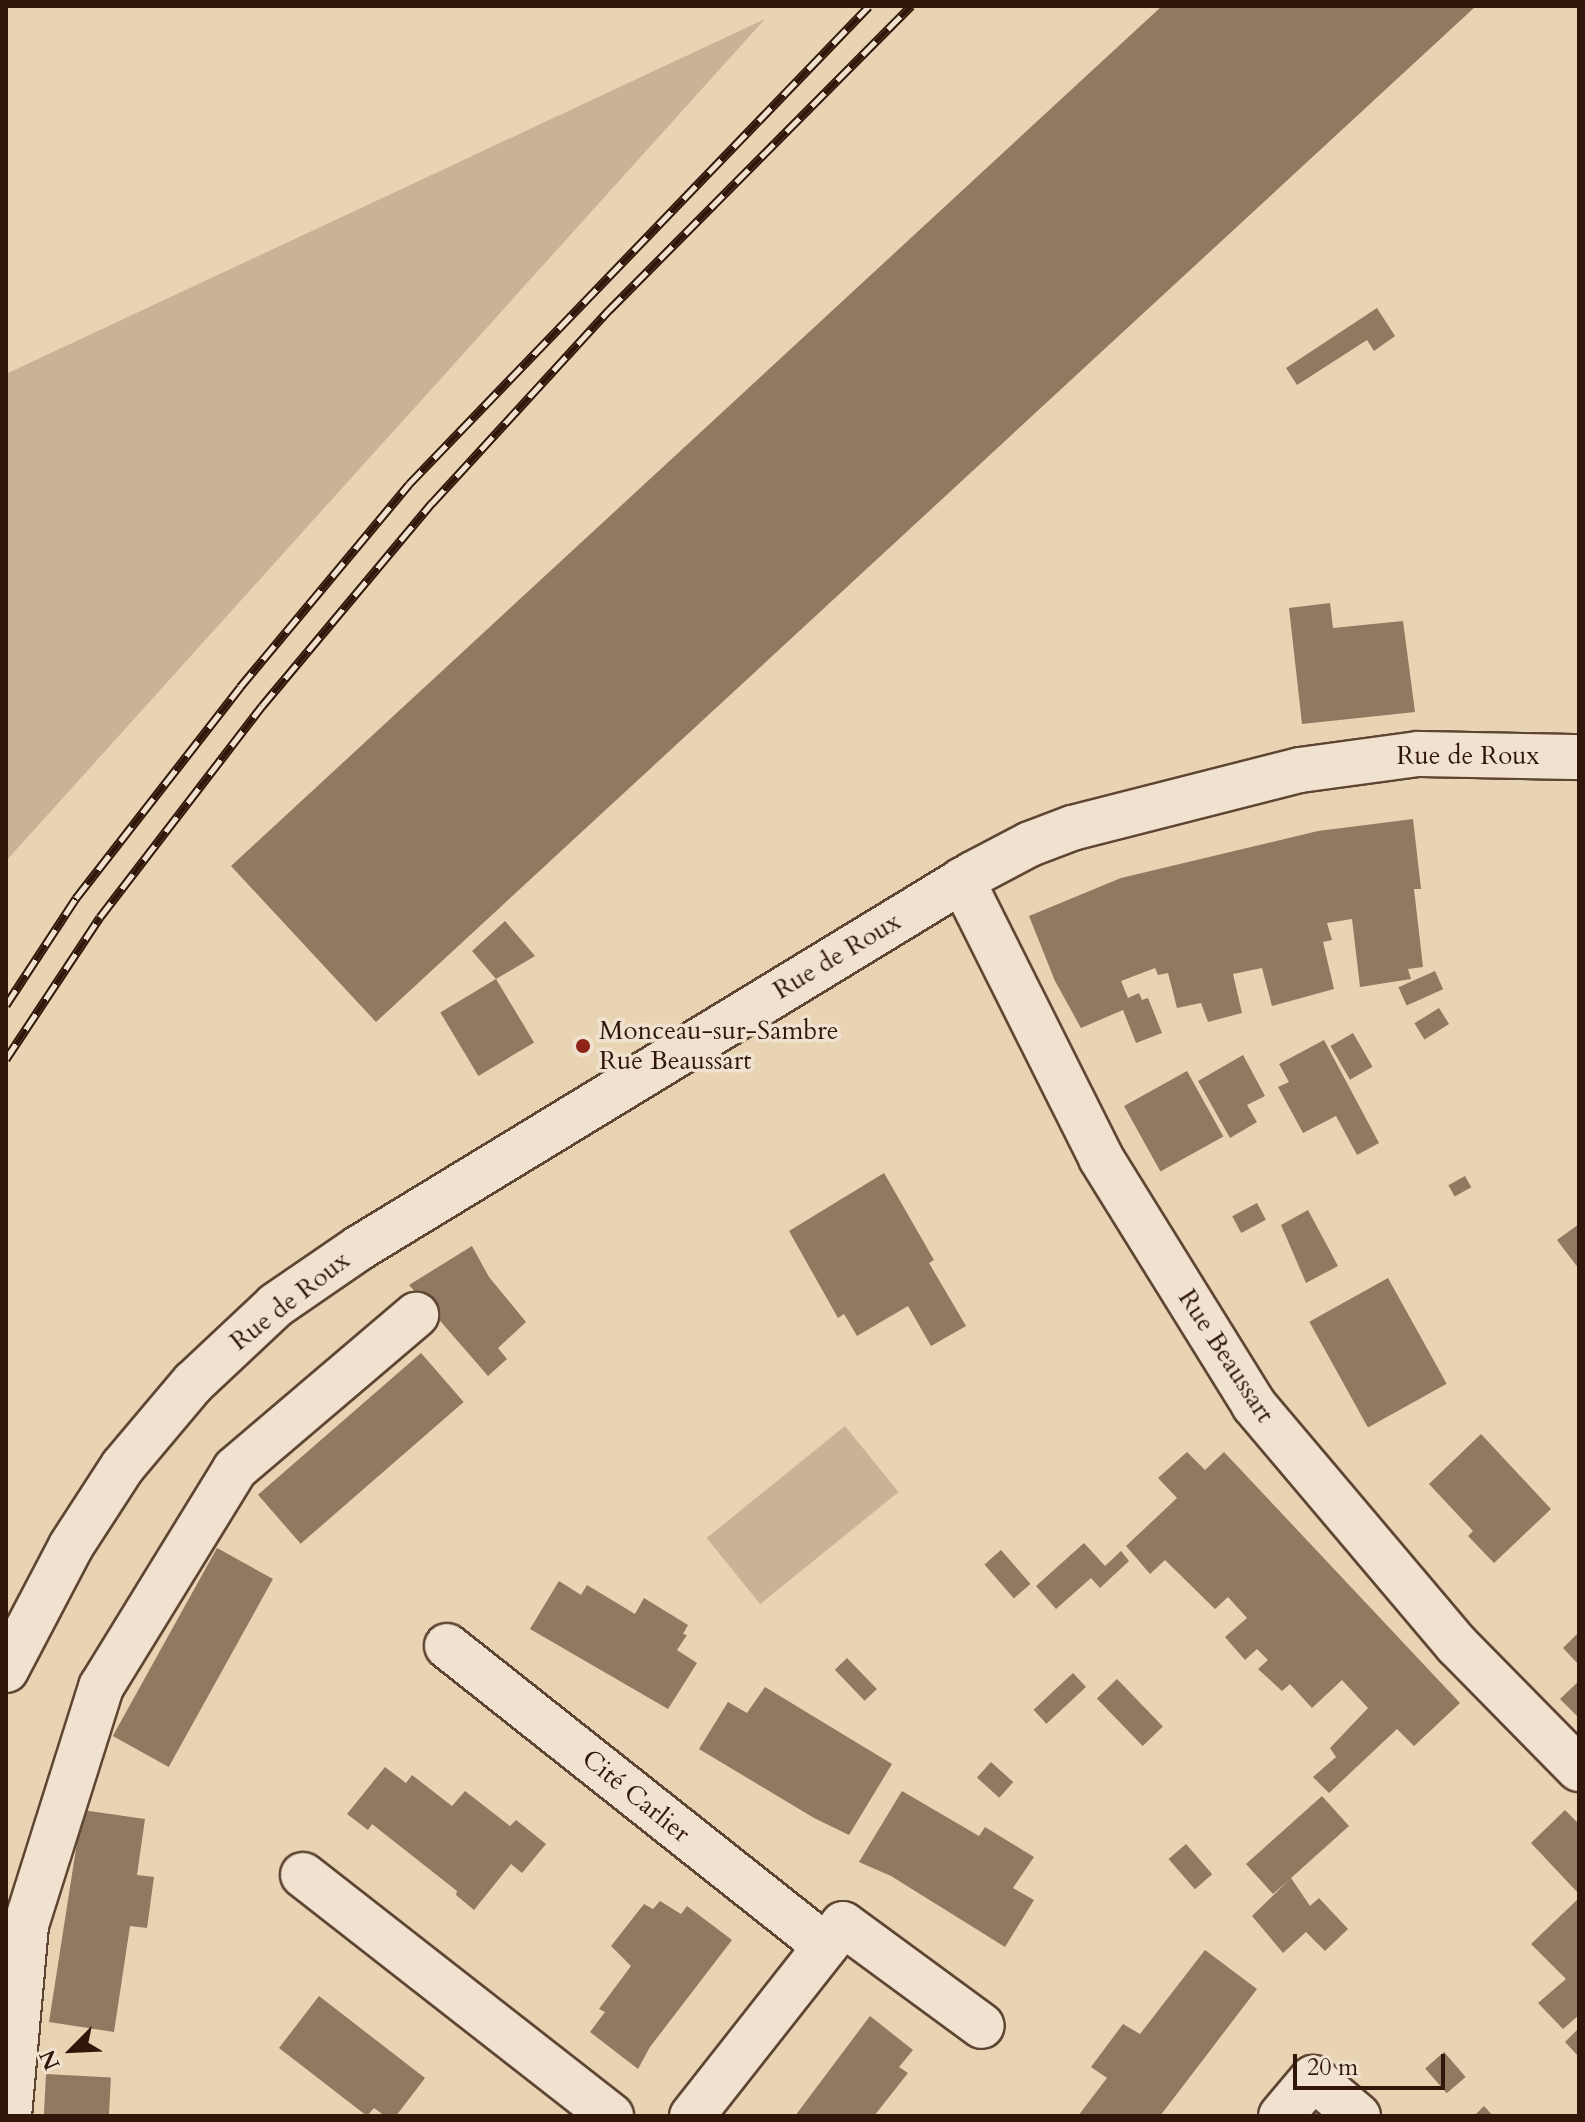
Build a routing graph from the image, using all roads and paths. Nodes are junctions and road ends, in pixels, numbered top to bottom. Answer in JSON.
{"nodes":[{"id":1,"x":1579,"y":757,"type":"edge"},
{"id":2,"x":962,"y":880,"type":"junction"},
{"id":3,"x":416,"y":1315,"type":"dead end"},
{"id":4,"x":447,"y":1646,"type":"dead end"},
{"id":5,"x":6,"y":1670,"type":"edge"},
{"id":6,"x":1579,"y":1769,"type":"edge"},
{"id":7,"x":303,"y":1875,"type":"dead end"},
{"id":8,"x":825,"y":1946,"type":"junction"},
{"id":9,"x":982,"y":2026,"type":"dead end"},
{"id":10,"x":9,"y":2116,"type":"edge"},
{"id":11,"x":611,"y":2116,"type":"edge"},
{"id":12,"x":692,"y":2116,"type":"edge"},
{"id":13,"x":1281,"y":2116,"type":"edge"},
{"id":14,"x":1358,"y":2116,"type":"edge"}],
"edges":[{"from":1,"to":2,"type":"street","name":"Rue de Roux"},
{"from":2,"to":5,"type":"street","name":"Rue de Roux"},
{"from":2,"to":6,"type":"street","name":"Rue Beaussart"},
{"from":3,"to":10,"type":"street"},
{"from":4,"to":8,"type":"street","name":"Cité Carlier"},
{"from":7,"to":11,"type":"street"},
{"from":8,"to":9,"type":"street"},
{"from":8,"to":12,"type":"street"},
{"from":13,"to":14,"type":"street"}]}
